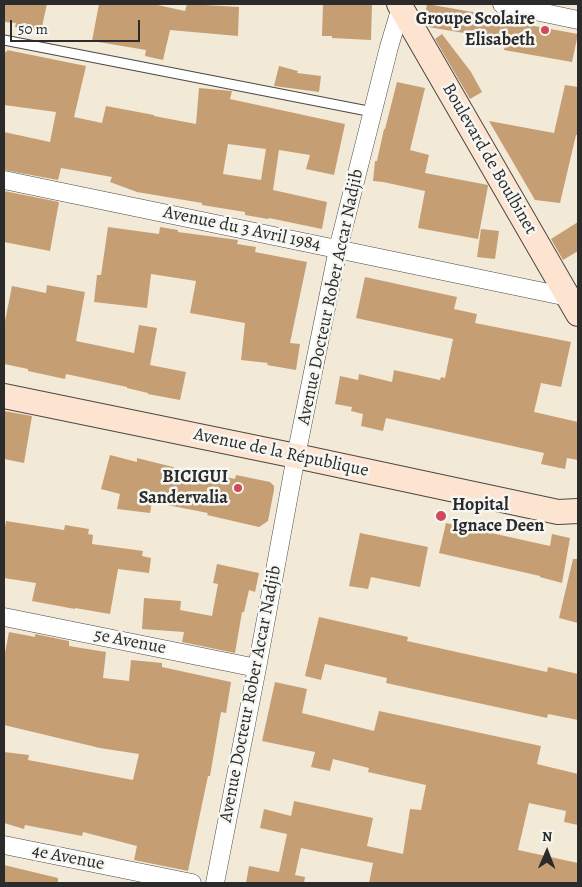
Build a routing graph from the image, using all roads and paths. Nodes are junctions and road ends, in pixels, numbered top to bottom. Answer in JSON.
{"nodes":[{"id":1,"x":502,"y":4,"type":"edge"},
{"id":2,"x":400,"y":5,"type":"edge"},
{"id":3,"x":578,"y":20,"type":"edge"},
{"id":4,"x":4,"y":40,"type":"edge"},
{"id":5,"x":373,"y":112,"type":"junction"},
{"id":6,"x":4,"y":180,"type":"edge"},
{"id":7,"x":338,"y":249,"type":"junction"},
{"id":8,"x":573,"y":306,"type":"edge"},
{"id":9,"x":4,"y":396,"type":"edge"},
{"id":10,"x":296,"y":456,"type":"junction"},
{"id":11,"x":571,"y":513,"type":"edge"},
{"id":12,"x":4,"y":617,"type":"edge"},
{"id":13,"x":257,"y":668,"type":"junction"},
{"id":14,"x":4,"y":845,"type":"edge"},
{"id":15,"x":192,"y":883,"type":"edge"},
{"id":16,"x":215,"y":883,"type":"edge"}],
"edges":[{"from":1,"to":3,"type":"street"},
{"from":2,"to":5,"type":"street","name":"Avenue Docteur Rober Accar Nadjib"},
{"from":2,"to":8,"type":"main road","name":"Boulevard de Boulbinet"},
{"from":4,"to":5,"type":"lane"},
{"from":5,"to":7,"type":"street","name":"Avenue Docteur Rober Accar Nadjib"},
{"from":6,"to":7,"type":"street","name":"Avenue du 3 Avril 1984"},
{"from":7,"to":8,"type":"street","name":"Avenue du 3 Avril 1984"},
{"from":7,"to":10,"type":"street","name":"Avenue Docteur Rober Accar Nadjib"},
{"from":9,"to":10,"type":"main road","name":"Avenue de la République"},
{"from":10,"to":11,"type":"main road","name":"Avenue de la République"},
{"from":10,"to":13,"type":"street","name":"Avenue Docteur Rober Accar Nadjib"},
{"from":12,"to":13,"type":"street","name":"5e Avenue"},
{"from":13,"to":16,"type":"street","name":"Avenue Docteur Rober Accar Nadjib"},
{"from":14,"to":15,"type":"street","name":"4e Avenue"}]}
